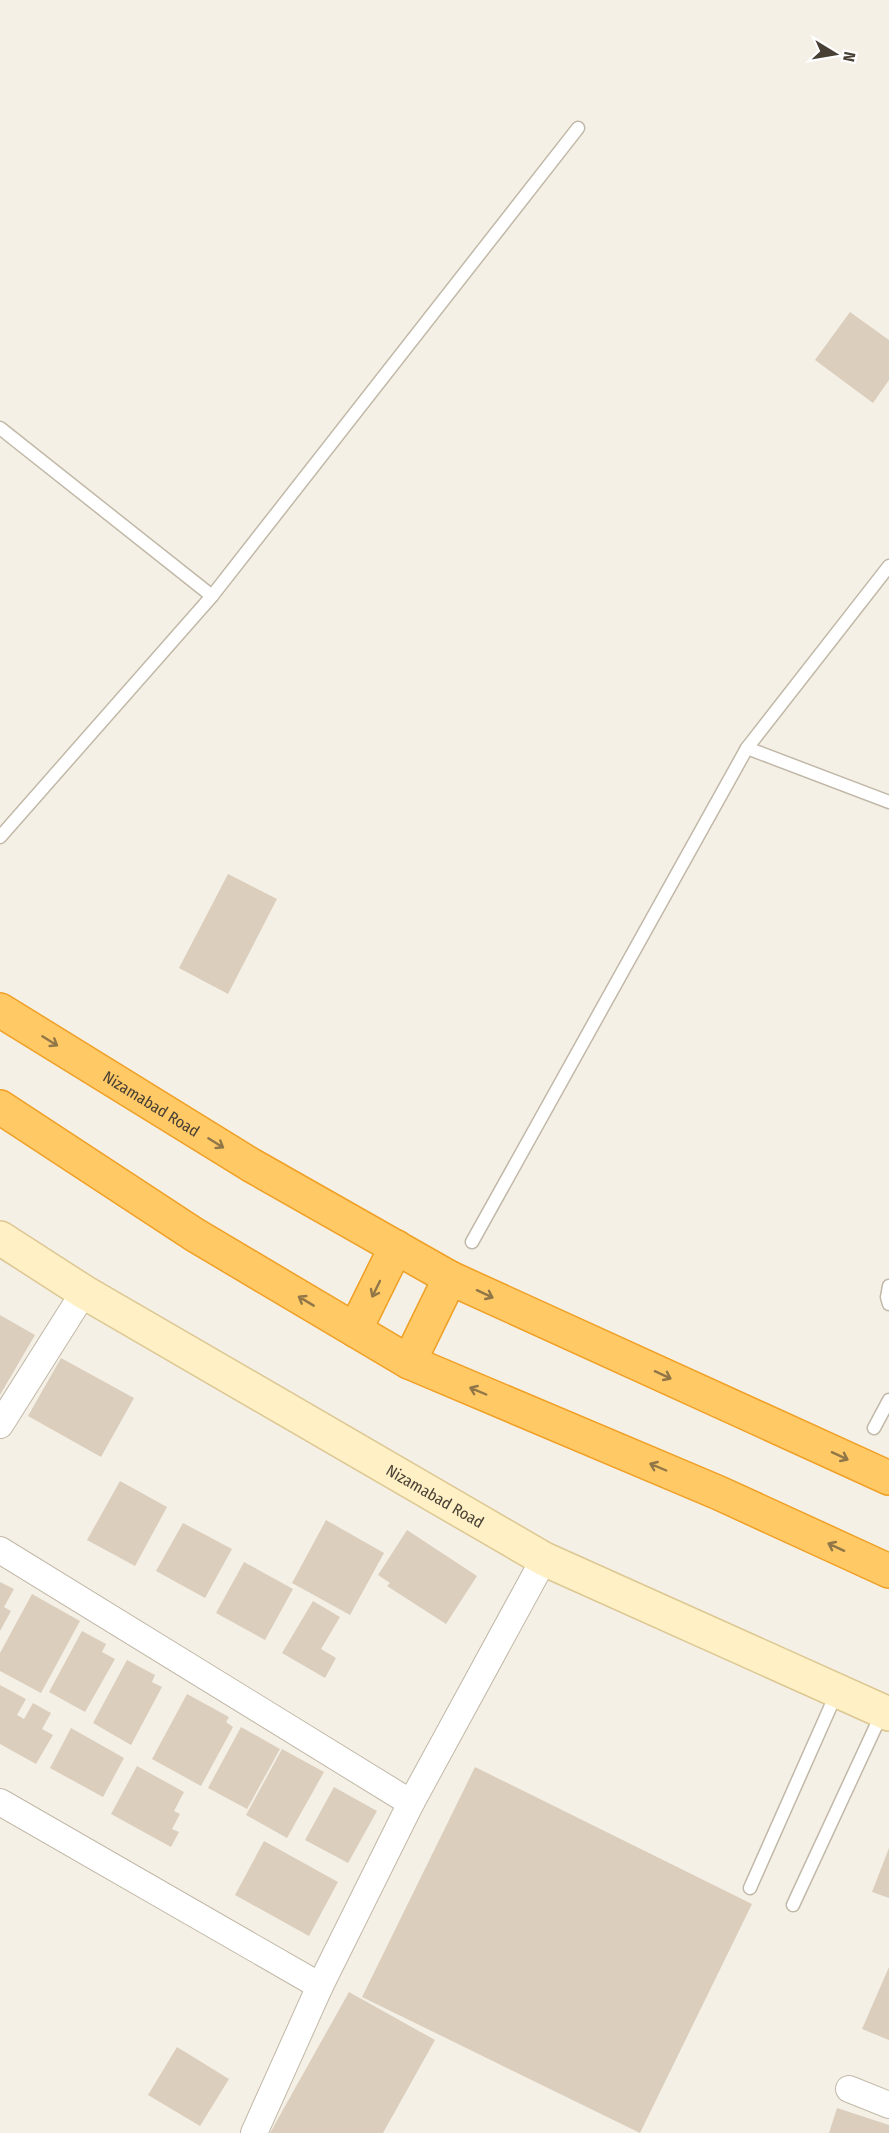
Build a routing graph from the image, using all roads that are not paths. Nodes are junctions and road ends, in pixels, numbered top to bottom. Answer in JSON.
{"nodes":[{"id":1,"x":578,"y":128,"type":"dead end"},
{"id":2,"x":0,"y":428,"type":"edge"},
{"id":3,"x":889,"y":566,"type":"edge"},
{"id":4,"x":212,"y":596,"type":"junction"},
{"id":5,"x":747,"y":748,"type":"junction"},
{"id":6,"x":889,"y":802,"type":"edge"},
{"id":7,"x":0,"y":837,"type":"edge"},
{"id":8,"x":0,"y":1010,"type":"edge"},
{"id":9,"x":0,"y":1107,"type":"edge"},
{"id":10,"x":0,"y":1238,"type":"edge"},
{"id":11,"x":472,"y":1242,"type":"dead end"},
{"id":12,"x":396,"y":1247,"type":"junction"},
{"id":13,"x":450,"y":1278,"type":"junction"},
{"id":14,"x":889,"y":1286,"type":"edge"},
{"id":15,"x":84,"y":1292,"type":"junction"},
{"id":16,"x":889,"y":1304,"type":"edge"},
{"id":17,"x":355,"y":1330,"type":"junction"},
{"id":18,"x":408,"y":1362,"type":"junction"},
{"id":19,"x":889,"y":1400,"type":"edge"},
{"id":20,"x":0,"y":1425,"type":"edge"},
{"id":21,"x":874,"y":1428,"type":"dead end"},
{"id":22,"x":889,"y":1478,"type":"edge"},
{"id":23,"x":0,"y":1550,"type":"edge"},
{"id":24,"x":544,"y":1559,"type":"junction"},
{"id":25,"x":889,"y":1571,"type":"edge"},
{"id":26,"x":837,"y":1692,"type":"junction"},
{"id":27,"x":886,"y":1713,"type":"edge"},
{"id":28,"x":0,"y":1802,"type":"edge"},
{"id":29,"x":411,"y":1803,"type":"junction"},
{"id":30,"x":750,"y":1888,"type":"dead end"},
{"id":31,"x":793,"y":1905,"type":"dead end"},
{"id":32,"x":320,"y":1986,"type":"junction"},
{"id":33,"x":849,"y":2089,"type":"dead end"},
{"id":34,"x":889,"y":2105,"type":"edge"},
{"id":35,"x":254,"y":2133,"type":"edge"}],
"edges":[{"from":1,"to":4,"type":"lane"},
{"from":2,"to":4,"type":"lane"},
{"from":3,"to":5,"type":"lane"},
{"from":4,"to":7,"type":"lane"},
{"from":5,"to":6,"type":"lane"},
{"from":5,"to":11,"type":"lane"},
{"from":8,"to":12,"type":"highway","name":"Nizamabad Road","one_way":true},
{"from":17,"to":9,"type":"highway","one_way":true},
{"from":10,"to":15,"type":"main road","name":"Nizamabad Road"},
{"from":12,"to":13,"type":"highway","name":"Nizamabad Road"},
{"from":12,"to":17,"type":"highway","one_way":true},
{"from":13,"to":18,"type":"highway"},
{"from":13,"to":22,"type":"highway","name":"Nizamabad Road","one_way":true},
{"from":14,"to":16,"type":"lane"},
{"from":15,"to":20,"type":"street"},
{"from":15,"to":24,"type":"main road","name":"Nizamabad Road"},
{"from":17,"to":18,"type":"highway"},
{"from":25,"to":18,"type":"highway","one_way":true},
{"from":19,"to":21,"type":"lane"},
{"from":23,"to":29,"type":"street"},
{"from":24,"to":26,"type":"main road","name":"Nizamabad Road"},
{"from":24,"to":29,"type":"street"},
{"from":26,"to":27,"type":"main road","name":"Nizamabad Road"},
{"from":26,"to":30,"type":"lane"},
{"from":27,"to":31,"type":"lane"},
{"from":28,"to":32,"type":"street"},
{"from":29,"to":32,"type":"street"},
{"from":32,"to":35,"type":"street"},
{"from":33,"to":34,"type":"street"}]}
